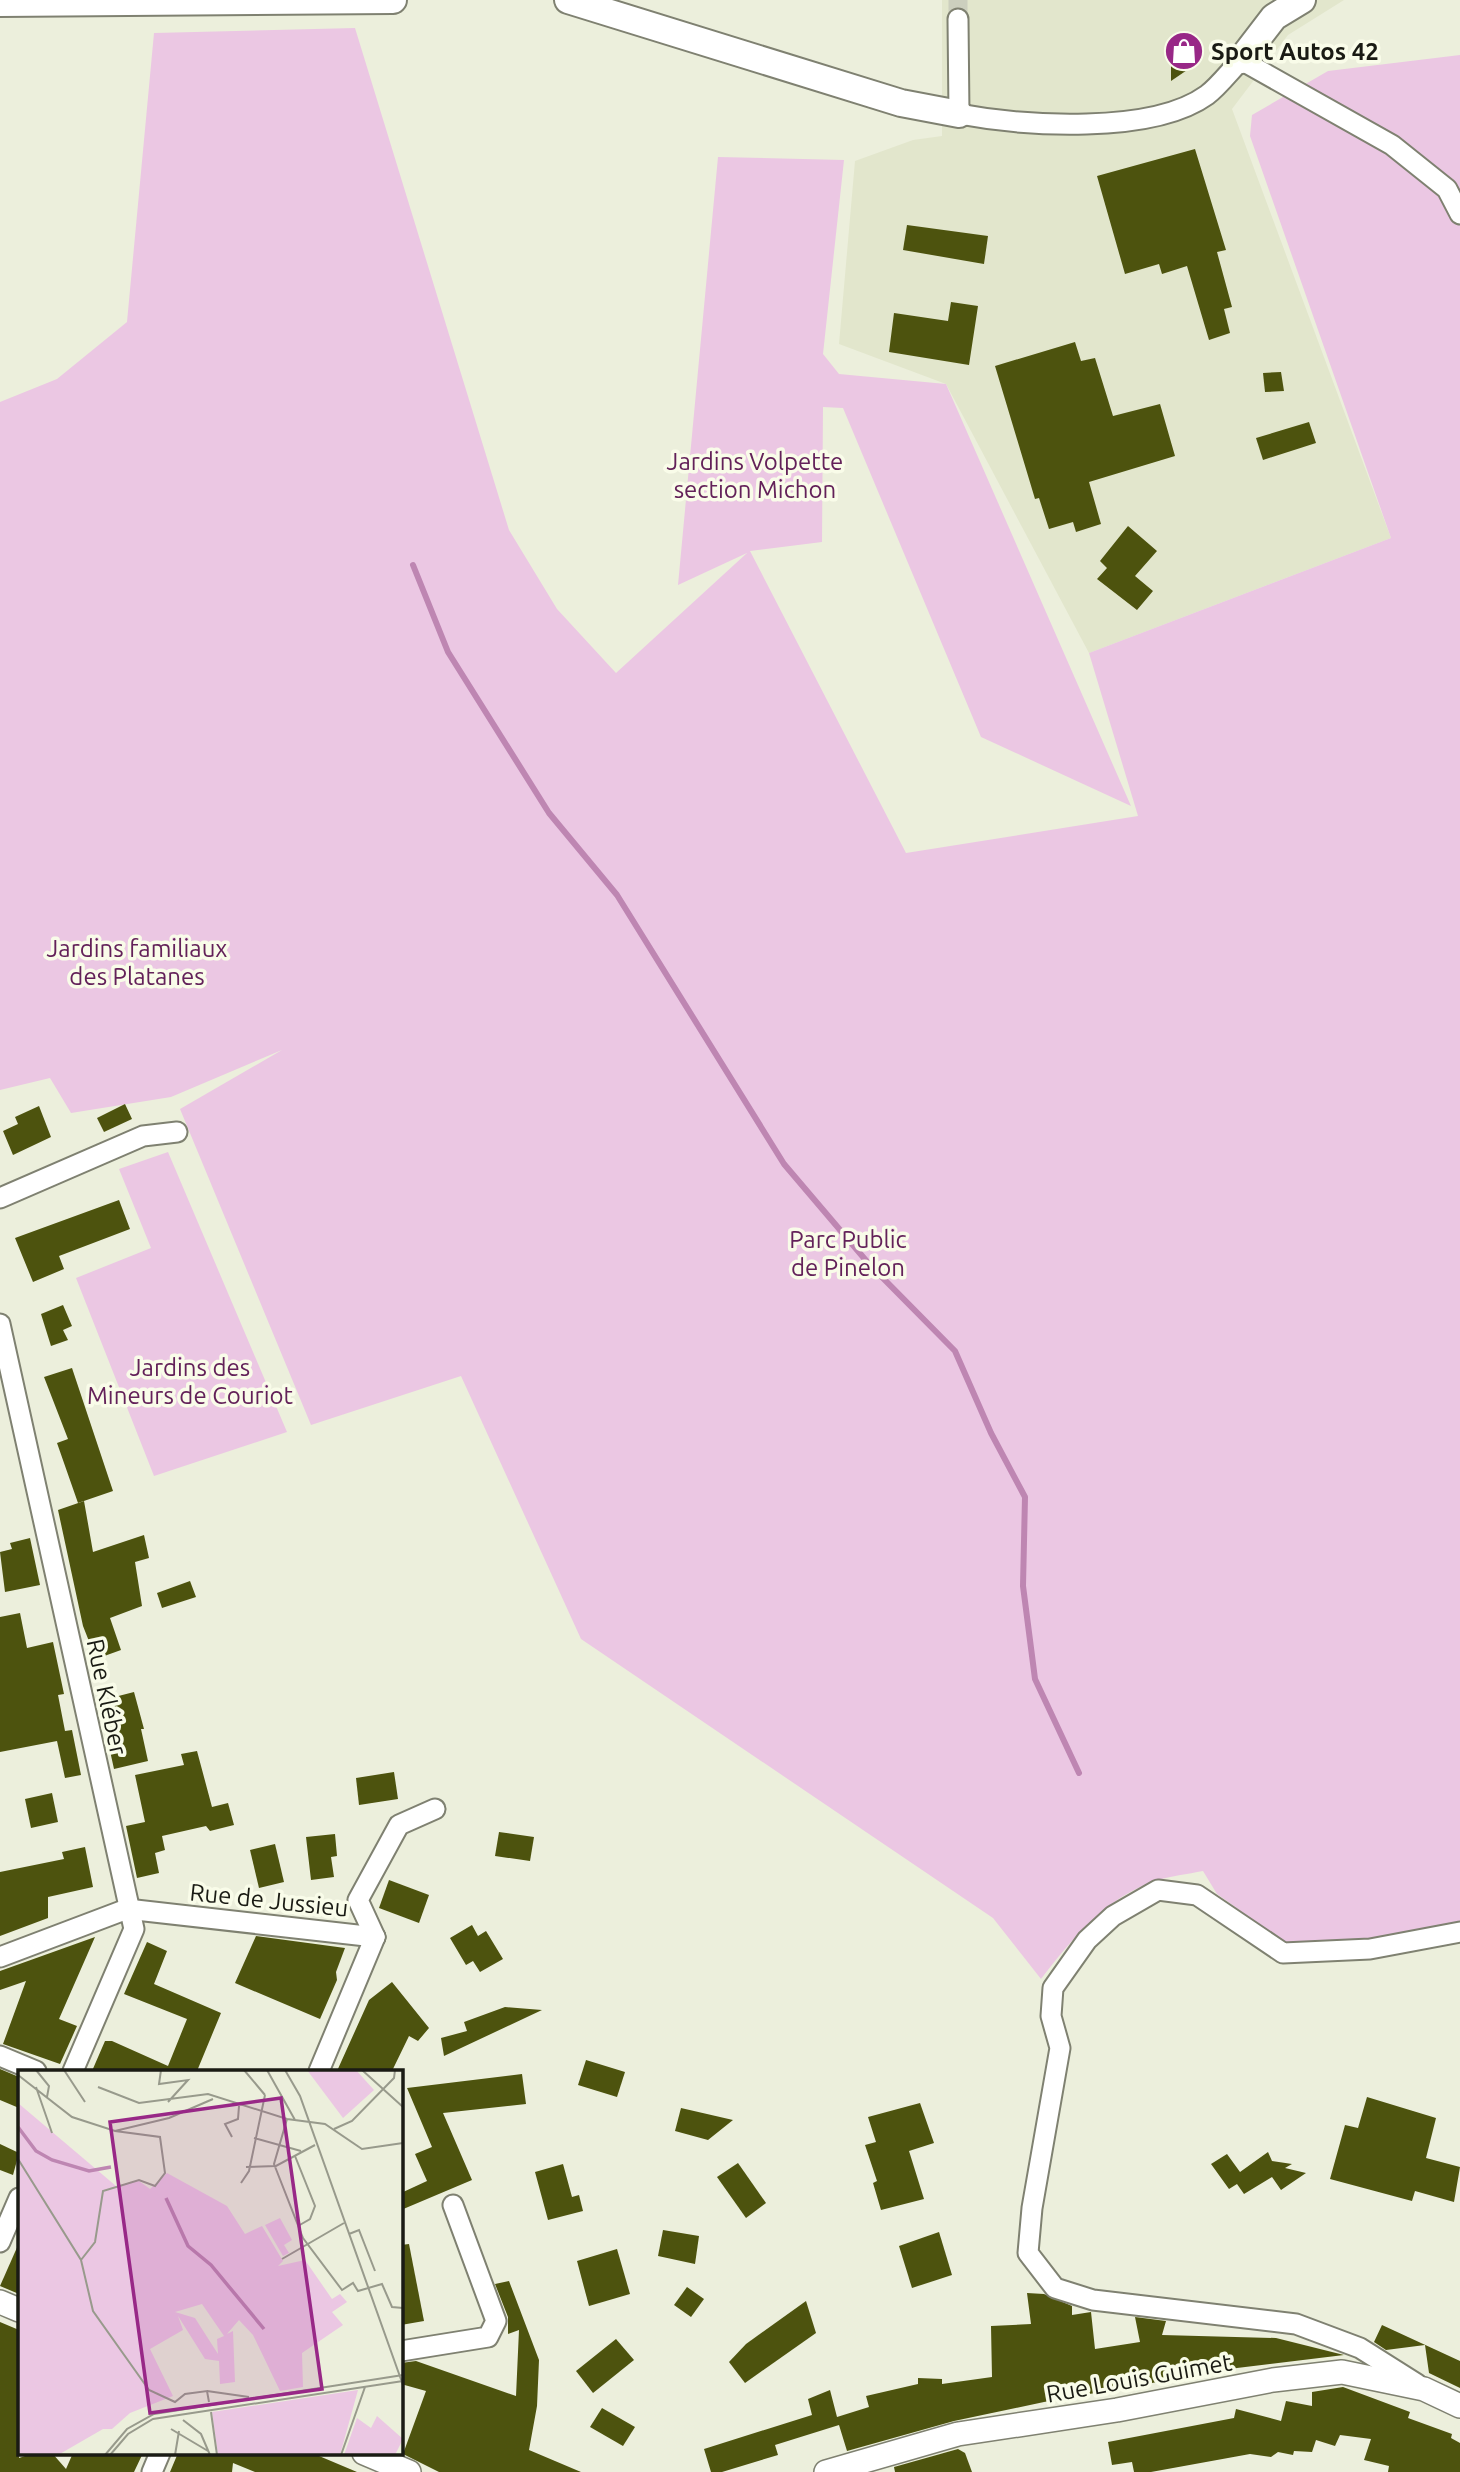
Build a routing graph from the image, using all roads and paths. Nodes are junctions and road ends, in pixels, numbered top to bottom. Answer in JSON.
{"nodes":[{"id":1,"x":393,"y":0,"type":"edge"},
{"id":2,"x":568,"y":0,"type":"edge"},
{"id":3,"x":1303,"y":0,"type":"edge"},
{"id":4,"x":0,"y":3,"type":"edge"},
{"id":5,"x":958,"y":19,"type":"tunnel mouth"},
{"id":6,"x":1241,"y":60,"type":"junction"},
{"id":7,"x":959,"y":114,"type":"junction"},
{"id":8,"x":1460,"y":214,"type":"edge"},
{"id":9,"x":177,"y":1132,"type":"dead end"},
{"id":10,"x":0,"y":1198,"type":"edge"},
{"id":11,"x":0,"y":1324,"type":"edge"},
{"id":12,"x":7,"y":1386,"type":"edge"},
{"id":13,"x":435,"y":1809,"type":"dead end"},
{"id":14,"x":127,"y":1909,"type":"junction"},
{"id":15,"x":1460,"y":1932,"type":"edge"},
{"id":16,"x":375,"y":1937,"type":"junction"},
{"id":17,"x":0,"y":1957,"type":"edge"},
{"id":18,"x":0,"y":2056,"type":"edge"},
{"id":19,"x":34,"y":2070,"type":"edge"},
{"id":20,"x":73,"y":2070,"type":"edge"},
{"id":21,"x":319,"y":2070,"type":"edge"},
{"id":22,"x":18,"y":2200,"type":"edge"},
{"id":23,"x":453,"y":2204,"type":"dead end"},
{"id":24,"x":0,"y":2242,"type":"edge"},
{"id":25,"x":0,"y":2302,"type":"edge"},
{"id":26,"x":18,"y":2310,"type":"edge"},
{"id":27,"x":402,"y":2351,"type":"edge"},
{"id":28,"x":1424,"y":2389,"type":"junction"},
{"id":29,"x":1460,"y":2406,"type":"edge"},
{"id":30,"x":160,"y":2454,"type":"edge"},
{"id":31,"x":367,"y":2454,"type":"edge"},
{"id":32,"x":152,"y":2472,"type":"edge"},
{"id":33,"x":409,"y":2472,"type":"edge"},
{"id":34,"x":826,"y":2472,"type":"edge"}],
"edges":[{"from":1,"to":4,"type":"main road"},
{"from":2,"to":7,"type":"main road"},
{"from":3,"to":6,"type":"main road"},
{"from":5,"to":7,"type":"street"},
{"from":6,"to":7,"type":"street"},
{"from":6,"to":8,"type":"street"},
{"from":9,"to":10,"type":"street"},
{"from":11,"to":12,"type":"street","name":"Rue Kléber"},
{"from":12,"to":14,"type":"street","name":"Rue Kléber"},
{"from":13,"to":16,"type":"street","name":"Rue de Jussieu"},
{"from":14,"to":16,"type":"street","name":"Rue de Jussieu"},
{"from":14,"to":17,"type":"street","name":"Rue de Jussieu"},
{"from":14,"to":20,"type":"street","name":"Rue Kléber"},
{"from":15,"to":28,"type":"street"},
{"from":16,"to":21,"type":"street"},
{"from":18,"to":19,"type":"street"},
{"from":22,"to":24,"type":"street"},
{"from":23,"to":27,"type":"street"},
{"from":25,"to":26,"type":"street"},
{"from":28,"to":29,"type":"street","name":"Rue Louis Guimet"},
{"from":28,"to":34,"type":"street","name":"Rue Louis Guimet"},
{"from":30,"to":32,"type":"street"},
{"from":31,"to":33,"type":"street"}]}
